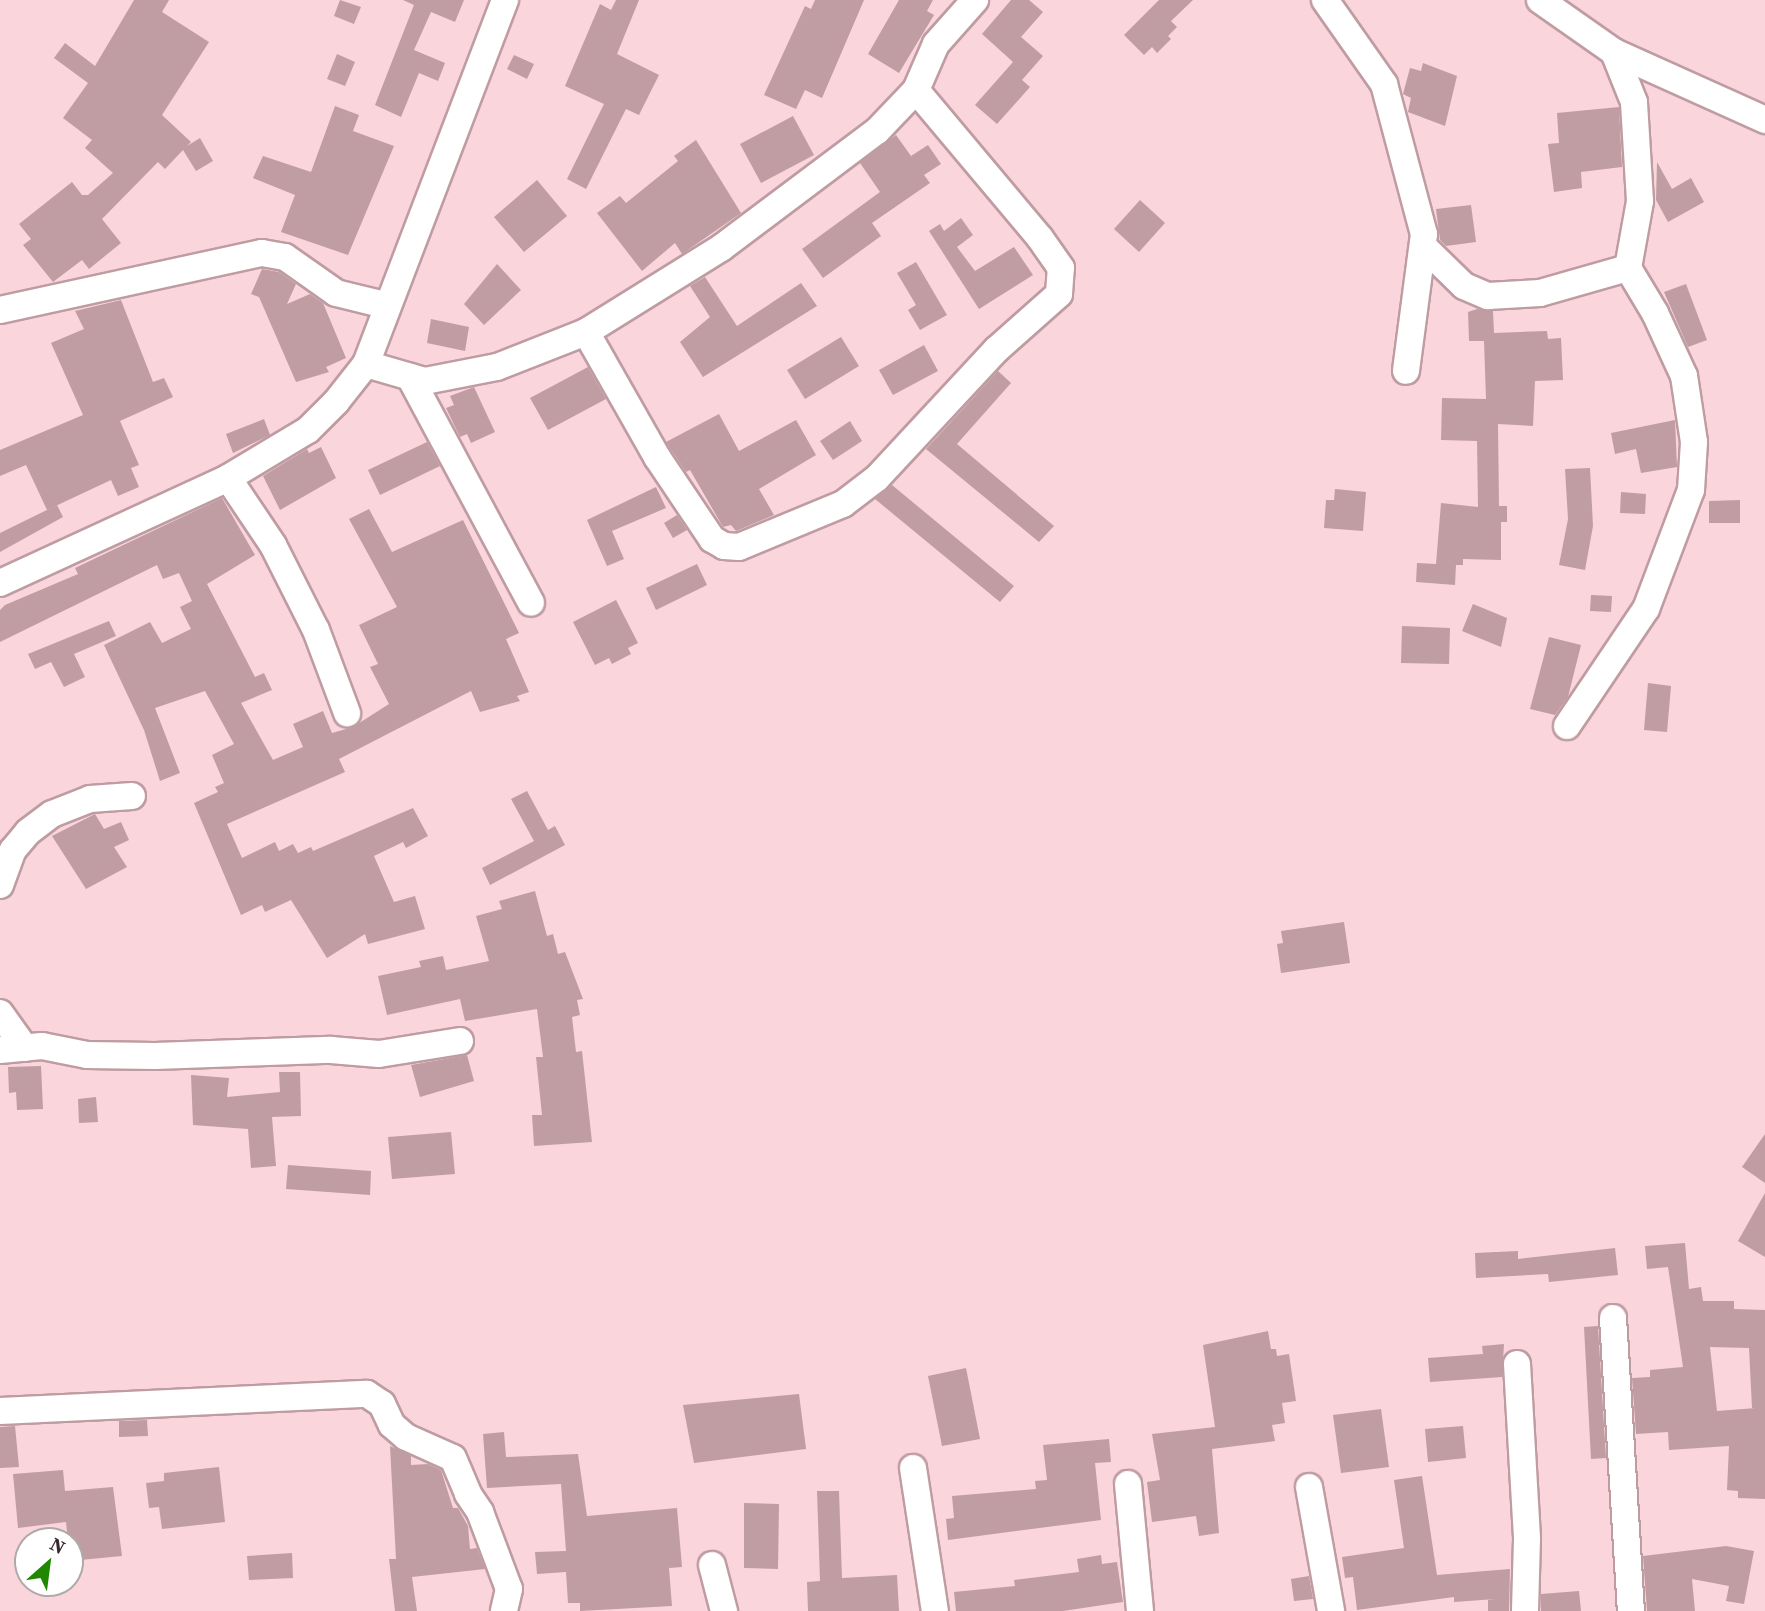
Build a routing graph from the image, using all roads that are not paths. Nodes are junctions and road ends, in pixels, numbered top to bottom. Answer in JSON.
{"nodes":[{"id":1,"x":505,"y":0,"type":"edge"},
{"id":2,"x":1325,"y":0,"type":"edge"},
{"id":3,"x":1540,"y":0,"type":"edge"},
{"id":4,"x":966,"y":2,"type":"edge"},
{"id":5,"x":1614,"y":52,"type":"junction"},
{"id":6,"x":915,"y":90,"type":"junction"},
{"id":7,"x":1765,"y":120,"type":"edge"},
{"id":8,"x":1426,"y":250,"type":"junction"},
{"id":9,"x":1628,"y":268,"type":"junction"},
{"id":10,"x":385,"y":305,"type":"junction"},
{"id":11,"x":0,"y":310,"type":"edge"},
{"id":12,"x":586,"y":332,"type":"junction"},
{"id":13,"x":366,"y":364,"type":"junction"},
{"id":14,"x":1406,"y":372,"type":"dead end"},
{"id":15,"x":410,"y":377,"type":"junction"},
{"id":16,"x":228,"y":478,"type":"junction"},
{"id":17,"x":0,"y":583,"type":"edge"},
{"id":18,"x":531,"y":603,"type":"dead end"},
{"id":19,"x":347,"y":713,"type":"dead end"},
{"id":20,"x":1567,"y":726,"type":"dead end"},
{"id":21,"x":132,"y":796,"type":"dead end"},
{"id":22,"x":0,"y":885,"type":"edge"},
{"id":23,"x":0,"y":1013,"type":"edge"},
{"id":24,"x":460,"y":1041,"type":"dead end"},
{"id":25,"x":12,"y":1049,"type":"edge"},
{"id":26,"x":1613,"y":1318,"type":"dead end"},
{"id":27,"x":1517,"y":1364,"type":"dead end"},
{"id":28,"x":0,"y":1411,"type":"edge"},
{"id":29,"x":913,"y":1468,"type":"dead end"},
{"id":30,"x":1128,"y":1484,"type":"dead end"},
{"id":31,"x":1309,"y":1487,"type":"dead end"},
{"id":32,"x":712,"y":1565,"type":"dead end"},
{"id":33,"x":505,"y":1611,"type":"edge"},
{"id":34,"x":724,"y":1611,"type":"edge"},
{"id":35,"x":935,"y":1611,"type":"edge"},
{"id":36,"x":1140,"y":1611,"type":"edge"},
{"id":37,"x":1331,"y":1611,"type":"edge"},
{"id":38,"x":1525,"y":1611,"type":"edge"},
{"id":39,"x":1632,"y":1611,"type":"edge"}],
"edges":[{"from":1,"to":10,"type":"street"},
{"from":2,"to":8,"type":"street"},
{"from":3,"to":5,"type":"street"},
{"from":4,"to":6,"type":"street"},
{"from":5,"to":7,"type":"street"},
{"from":5,"to":9,"type":"street"},
{"from":6,"to":12,"type":"street"},
{"from":6,"to":12,"type":"street"},
{"from":8,"to":9,"type":"street"},
{"from":8,"to":14,"type":"street"},
{"from":9,"to":20,"type":"street"},
{"from":10,"to":11,"type":"street"},
{"from":10,"to":13,"type":"street"},
{"from":12,"to":15,"type":"street"},
{"from":13,"to":15,"type":"street"},
{"from":13,"to":16,"type":"street"},
{"from":15,"to":18,"type":"street"},
{"from":16,"to":17,"type":"street"},
{"from":16,"to":19,"type":"street"},
{"from":21,"to":22,"type":"street"},
{"from":23,"to":25,"type":"street"},
{"from":24,"to":25,"type":"street"},
{"from":26,"to":39,"type":"street"},
{"from":27,"to":38,"type":"street"},
{"from":28,"to":33,"type":"street"},
{"from":29,"to":35,"type":"street"},
{"from":30,"to":36,"type":"street"},
{"from":31,"to":37,"type":"street"},
{"from":32,"to":34,"type":"street"}]}
